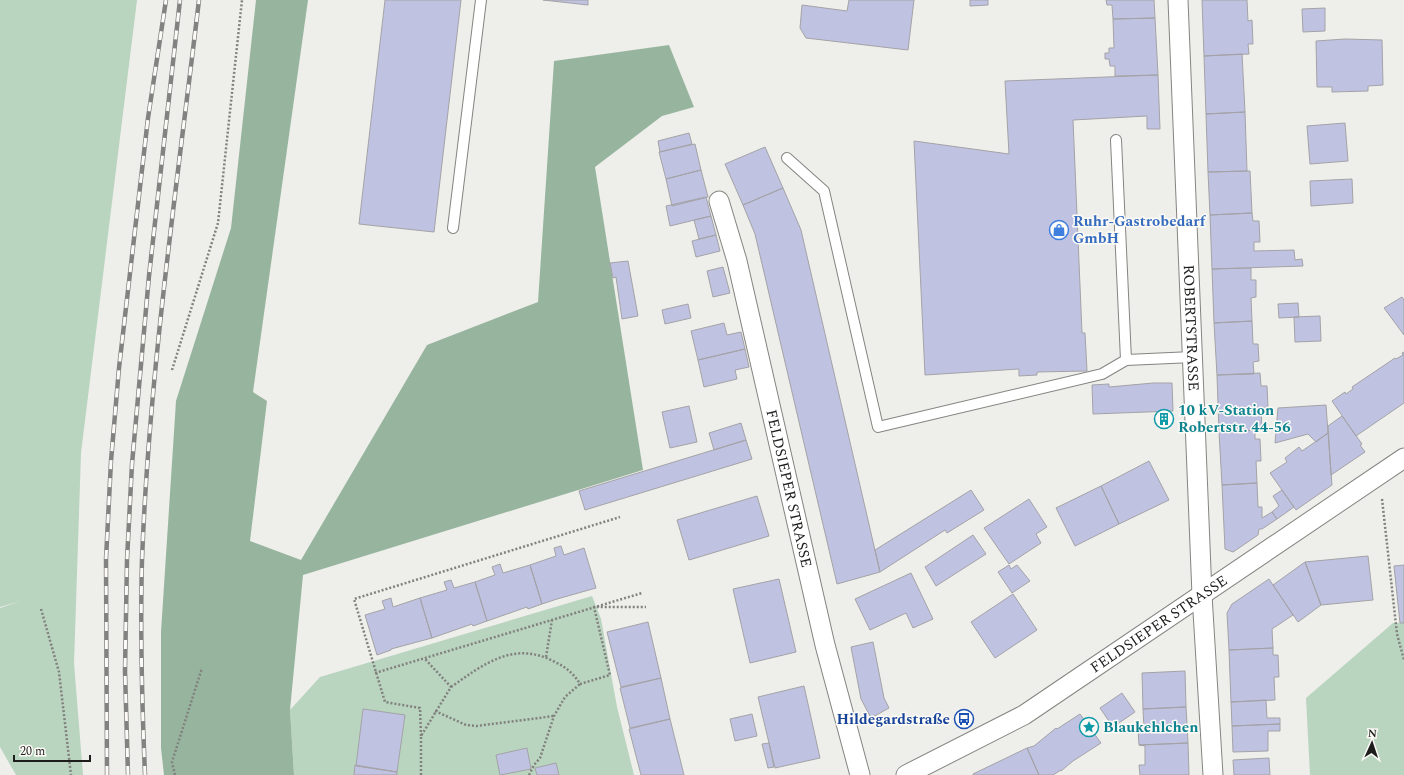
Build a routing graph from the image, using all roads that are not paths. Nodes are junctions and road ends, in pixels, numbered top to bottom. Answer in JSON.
{"nodes":[{"id":1,"x":481,"y":0,"type":"edge"},
{"id":2,"x":1178,"y":0,"type":"edge"},
{"id":3,"x":1116,"y":140,"type":"dead end"},
{"id":4,"x":787,"y":158,"type":"dead end"},
{"id":5,"x":719,"y":202,"type":"dead end"},
{"id":6,"x":453,"y":228,"type":"dead end"},
{"id":7,"x":1193,"y":357,"type":"junction"},
{"id":8,"x":1126,"y":360,"type":"junction"},
{"id":9,"x":1404,"y":458,"type":"edge"},
{"id":10,"x":1202,"y":595,"type":"junction"},
{"id":11,"x":860,"y":775,"type":"edge"},
{"id":12,"x":906,"y":775,"type":"edge"},
{"id":13,"x":1213,"y":775,"type":"edge"}],
"edges":[{"from":1,"to":6,"type":"lane"},
{"from":2,"to":7,"type":"street","name":"ROBERTSTRASSE"},
{"from":3,"to":8,"type":"lane"},
{"from":4,"to":8,"type":"lane"},
{"from":5,"to":11,"type":"street","name":"FELDSIEPER STRASSE"},
{"from":7,"to":8,"type":"lane"},
{"from":7,"to":10,"type":"street","name":"ROBERTSTRASSE"},
{"from":9,"to":10,"type":"street","name":"FELDSIEPER STRASSE"},
{"from":10,"to":12,"type":"street","name":"FELDSIEPER STRASSE"},
{"from":10,"to":13,"type":"street","name":"ROBERTSTRASSE"}]}
